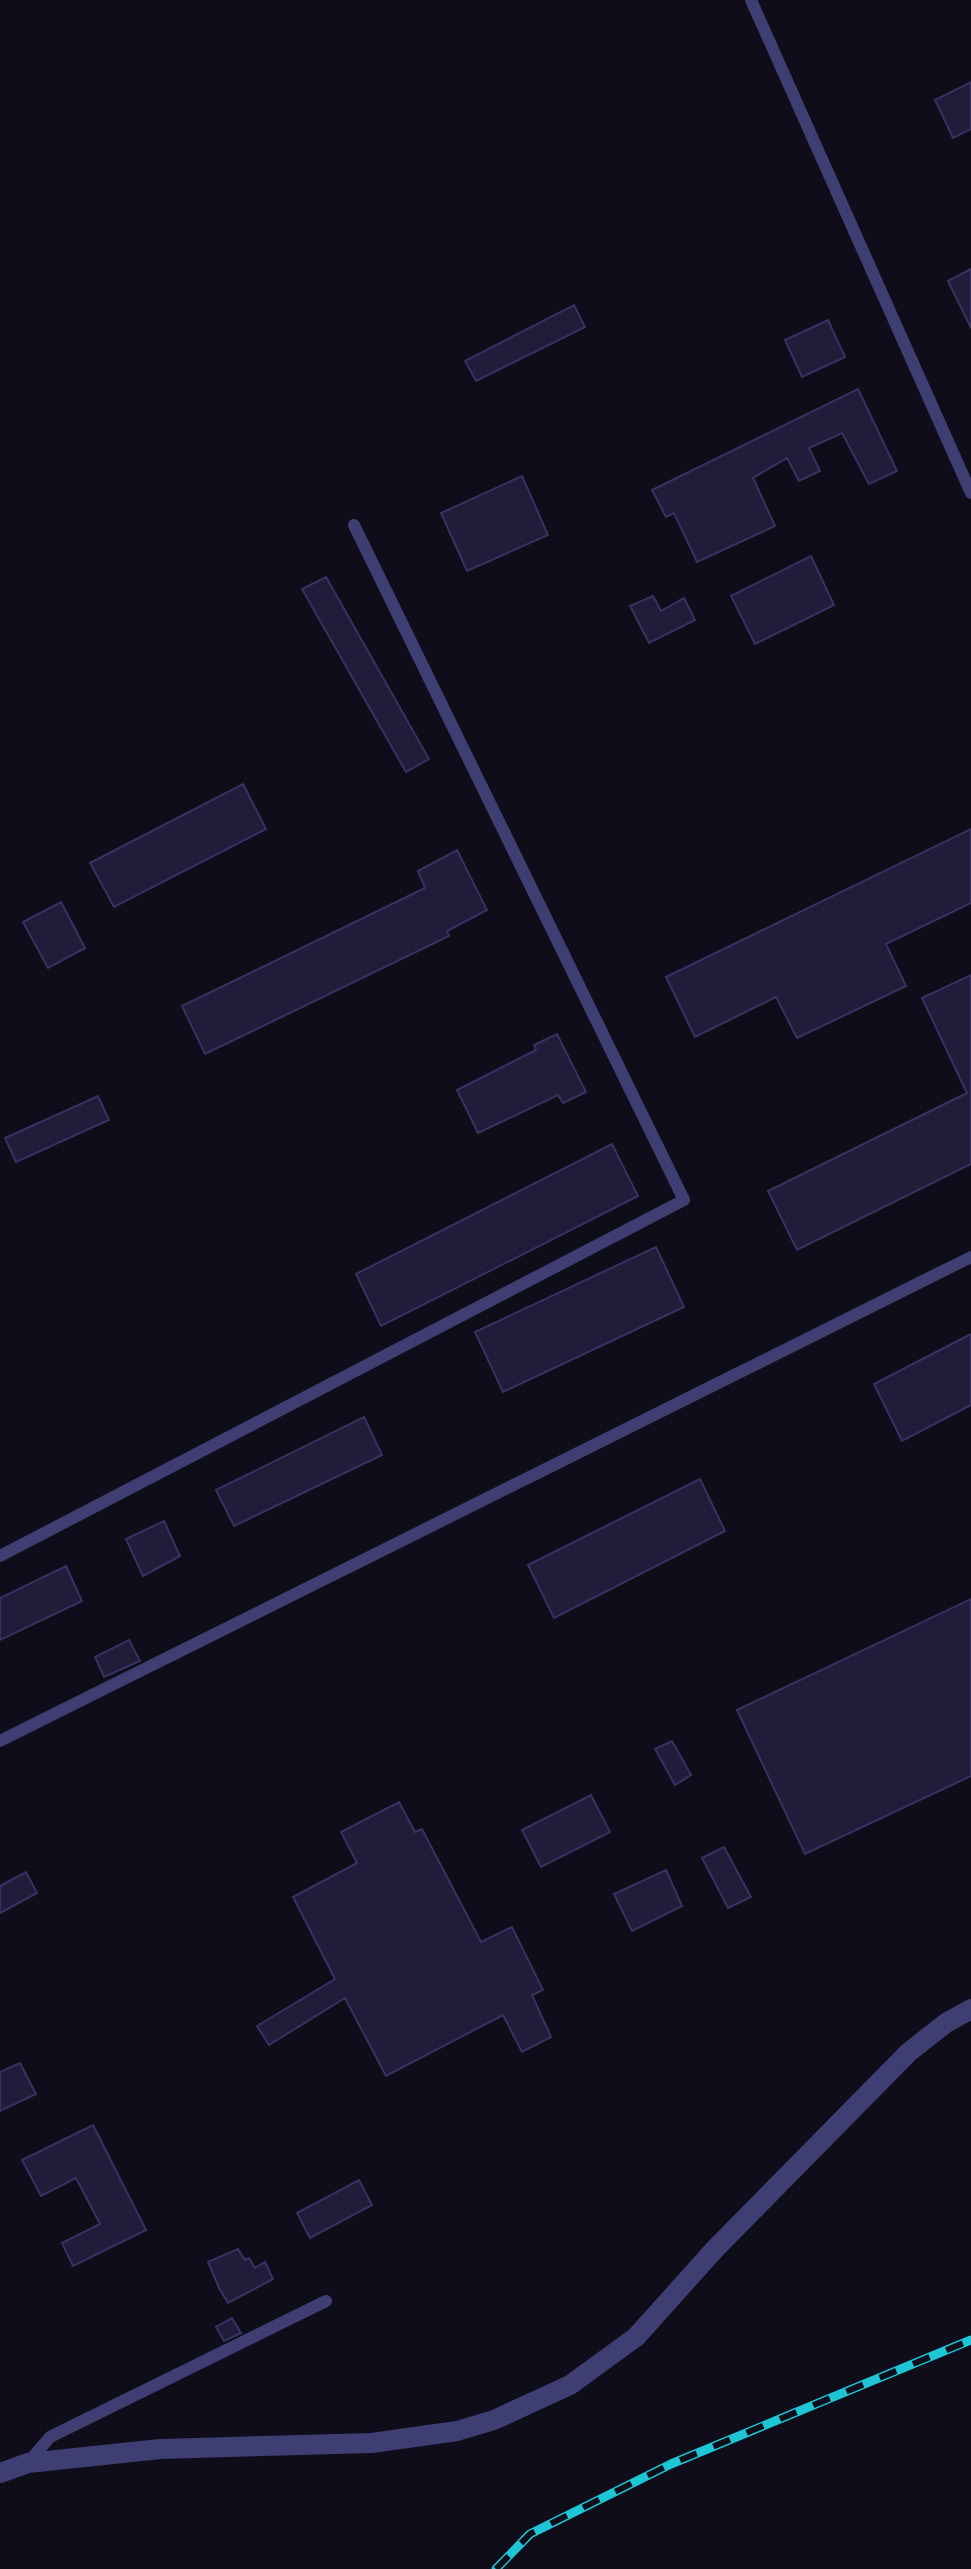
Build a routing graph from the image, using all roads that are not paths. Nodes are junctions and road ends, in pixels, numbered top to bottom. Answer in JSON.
{"nodes":[{"id":1,"x":751,"y":0,"type":"edge"},
{"id":2,"x":971,"y":493,"type":"edge"},
{"id":3,"x":354,"y":525,"type":"dead end"},
{"id":4,"x":971,"y":1257,"type":"edge"},
{"id":5,"x":0,"y":1556,"type":"edge"},
{"id":6,"x":0,"y":1741,"type":"edge"},
{"id":7,"x":971,"y":2009,"type":"edge"},
{"id":8,"x":326,"y":2301,"type":"dead end"},
{"id":9,"x":28,"y":2463,"type":"junction"},
{"id":10,"x":0,"y":2473,"type":"edge"}],
"edges":[{"from":1,"to":2,"type":"lane"},
{"from":3,"to":5,"type":"lane"},
{"from":4,"to":6,"type":"lane"},
{"from":7,"to":9,"type":"street"},
{"from":8,"to":9,"type":"lane"},
{"from":9,"to":10,"type":"street"}]}
